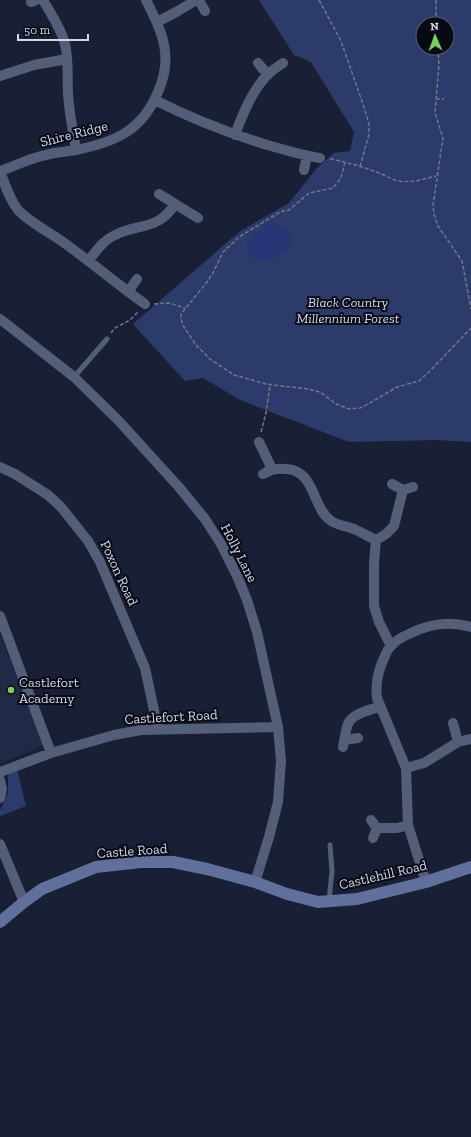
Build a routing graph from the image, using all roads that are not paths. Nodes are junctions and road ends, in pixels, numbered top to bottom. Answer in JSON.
{"nodes":[{"id":1,"x":43,"y":0,"type":"edge"},
{"id":2,"x":146,"y":0,"type":"edge"},
{"id":3,"x":197,"y":0,"type":"edge"},
{"id":4,"x":205,"y":11,"type":"dead end"},
{"id":5,"x":157,"y":22,"type":"junction"},
{"id":6,"x":67,"y":59,"type":"junction"},
{"id":7,"x":283,"y":62,"type":"dead end"},
{"id":8,"x":258,"y":63,"type":"dead end"},
{"id":9,"x":268,"y":75,"type":"junction"},
{"id":10,"x":0,"y":76,"type":"edge"},
{"id":11,"x":155,"y":100,"type":"junction"},
{"id":12,"x":235,"y":135,"type":"junction"},
{"id":13,"x":76,"y":150,"type":"junction"},
{"id":14,"x":307,"y":156,"type":"junction"},
{"id":15,"x":320,"y":158,"type":"road end"},
{"id":16,"x":304,"y":170,"type":"dead end"},
{"id":17,"x":0,"y":171,"type":"edge"},
{"id":18,"x":159,"y":194,"type":"dead end"},
{"id":19,"x":175,"y":204,"type":"junction"},
{"id":20,"x":198,"y":218,"type":"dead end"},
{"id":21,"x":88,"y":261,"type":"junction"},
{"id":22,"x":137,"y":279,"type":"dead end"},
{"id":23,"x":128,"y":292,"type":"junction"},
{"id":24,"x":145,"y":304,"type":"road end"},
{"id":25,"x":0,"y":319,"type":"edge"},
{"id":26,"x":107,"y":339,"type":"road end"},
{"id":27,"x":74,"y":376,"type":"junction"},
{"id":28,"x":259,"y":442,"type":"road end"},
{"id":29,"x":0,"y":468,"type":"edge"},
{"id":30,"x":272,"y":469,"type":"junction"},
{"id":31,"x":263,"y":474,"type":"dead end"},
{"id":32,"x":392,"y":484,"type":"dead end"},
{"id":33,"x":413,"y":486,"type":"dead end"},
{"id":34,"x":403,"y":490,"type":"junction"},
{"id":35,"x":376,"y":540,"type":"junction"},
{"id":36,"x":0,"y":616,"type":"edge"},
{"id":37,"x":471,"y":627,"type":"edge"},
{"id":38,"x":391,"y":646,"type":"junction"},
{"id":39,"x":380,"y":707,"type":"junction"},
{"id":40,"x":453,"y":723,"type":"dead end"},
{"id":41,"x":278,"y":727,"type":"junction"},
{"id":42,"x":158,"y":729,"type":"junction"},
{"id":43,"x":358,"y":738,"type":"dead end"},
{"id":44,"x":470,"y":739,"type":"edge"},
{"id":45,"x":458,"y":742,"type":"junction"},
{"id":46,"x":51,"y":753,"type":"junction"},
{"id":47,"x":406,"y":768,"type":"junction"},
{"id":48,"x":0,"y":772,"type":"edge"},
{"id":49,"x":0,"y":780,"type":"edge"},
{"id":50,"x":0,"y":798,"type":"edge"},
{"id":51,"x":408,"y":825,"type":"junction"},
{"id":52,"x":373,"y":838,"type":"dead end"},
{"id":53,"x":0,"y":844,"type":"edge"},
{"id":54,"x":330,"y":845,"type":"dead end"},
{"id":55,"x":471,"y":867,"type":"edge"},
{"id":56,"x":255,"y":882,"type":"junction"},
{"id":57,"x":426,"y":882,"type":"junction"},
{"id":58,"x":329,"y":901,"type":"junction"},
{"id":59,"x":24,"y":902,"type":"junction"},
{"id":60,"x":0,"y":922,"type":"edge"}],
"edges":[{"from":1,"to":6,"type":"street"},
{"from":2,"to":5,"type":"street","name":"Shire Ridge"},
{"from":3,"to":4,"type":"street"},
{"from":3,"to":5,"type":"street"},
{"from":5,"to":11,"type":"street","name":"Shire Ridge"},
{"from":6,"to":10,"type":"street"},
{"from":6,"to":13,"type":"street"},
{"from":7,"to":9,"type":"street"},
{"from":8,"to":9,"type":"street"},
{"from":9,"to":12,"type":"street"},
{"from":11,"to":12,"type":"street"},
{"from":11,"to":13,"type":"street","name":"Shire Ridge"},
{"from":12,"to":14,"type":"street"},
{"from":13,"to":17,"type":"street","name":"Shire Ridge"},
{"from":14,"to":15,"type":"street"},
{"from":14,"to":16,"type":"street"},
{"from":17,"to":21,"type":"street"},
{"from":18,"to":19,"type":"street"},
{"from":19,"to":20,"type":"street"},
{"from":19,"to":21,"type":"street"},
{"from":21,"to":23,"type":"street"},
{"from":22,"to":23,"type":"street"},
{"from":23,"to":24,"type":"street"},
{"from":25,"to":27,"type":"street","name":"Holly Lane"},
{"from":26,"to":27,"type":"lane"},
{"from":27,"to":41,"type":"street","name":"Holly Lane"},
{"from":28,"to":30,"type":"street"},
{"from":29,"to":42,"type":"street","name":"Poxon Road"},
{"from":30,"to":31,"type":"street"},
{"from":30,"to":35,"type":"street"},
{"from":32,"to":34,"type":"street"},
{"from":33,"to":34,"type":"street"},
{"from":34,"to":35,"type":"street"},
{"from":35,"to":38,"type":"street"},
{"from":36,"to":46,"type":"street"},
{"from":37,"to":38,"type":"street"},
{"from":38,"to":39,"type":"street"},
{"from":39,"to":43,"type":"street"},
{"from":39,"to":47,"type":"street"},
{"from":40,"to":45,"type":"street"},
{"from":41,"to":42,"type":"street","name":"Castlefort Road"},
{"from":41,"to":56,"type":"street","name":"Holly Lane"},
{"from":42,"to":46,"type":"street","name":"Castlefort Road"},
{"from":44,"to":45,"type":"street"},
{"from":45,"to":47,"type":"street"},
{"from":46,"to":48,"type":"street","name":"Castlefort Road"},
{"from":47,"to":51,"type":"street"},
{"from":49,"to":50,"type":"street"},
{"from":51,"to":52,"type":"street"},
{"from":51,"to":57,"type":"street"},
{"from":53,"to":59,"type":"street"},
{"from":54,"to":58,"type":"lane"},
{"from":55,"to":57,"type":"street","name":"Castlehill Road"},
{"from":56,"to":58,"type":"street","name":"Castlehill Road"},
{"from":56,"to":59,"type":"street","name":"Castle Road"},
{"from":57,"to":58,"type":"street","name":"Castlehill Road"},
{"from":59,"to":60,"type":"street","name":"Castle Road"}]}
